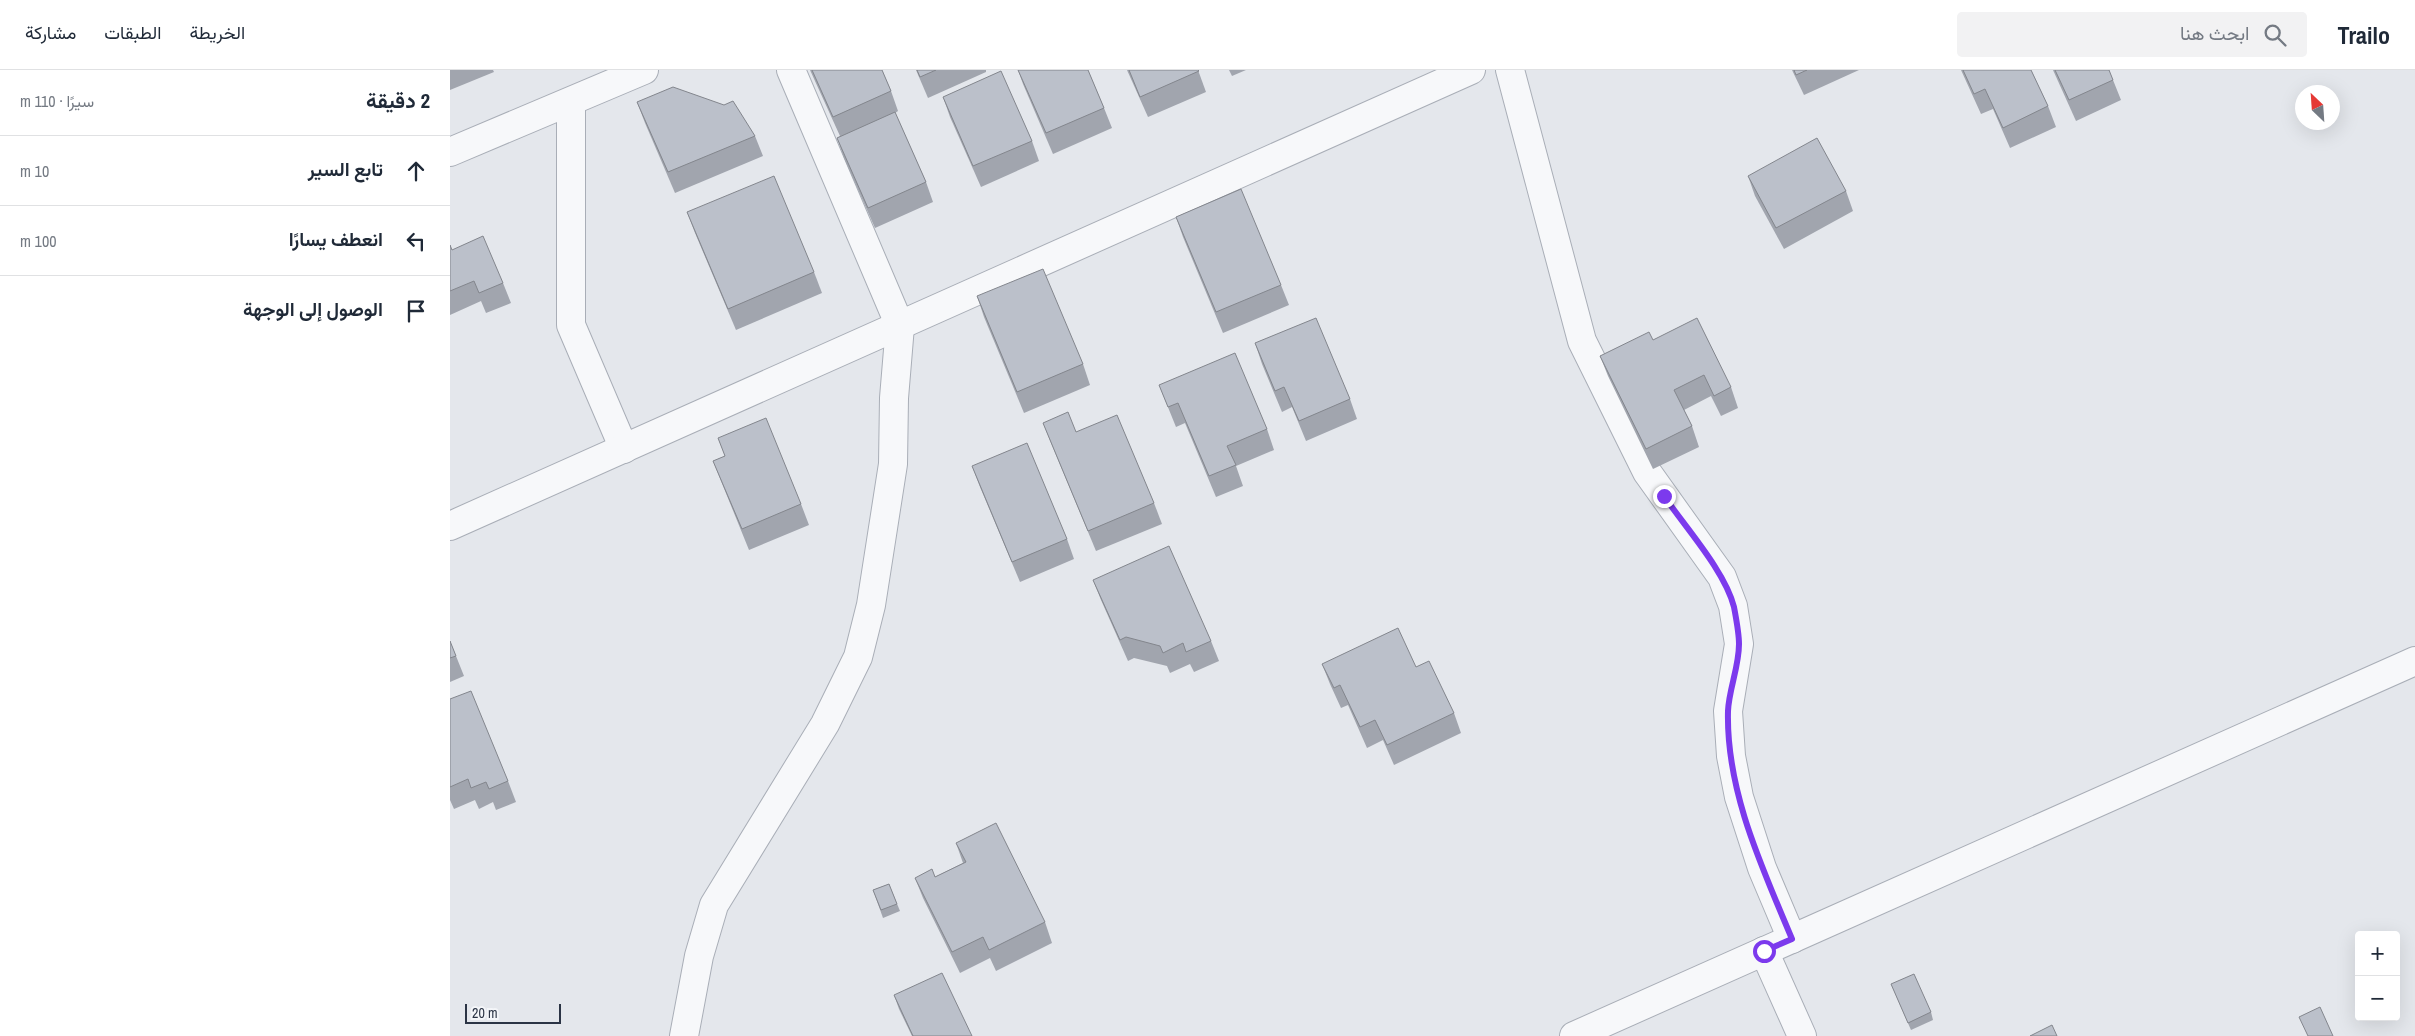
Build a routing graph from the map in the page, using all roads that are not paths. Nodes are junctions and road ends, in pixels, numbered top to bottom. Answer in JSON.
{"nodes":[{"id":1,"x":644,"y":70,"type":"edge"},
{"id":2,"x":791,"y":70,"type":"edge"},
{"id":3,"x":1471,"y":70,"type":"edge"},
{"id":4,"x":1510,"y":70,"type":"edge"},
{"id":5,"x":571,"y":102,"type":"junction"},
{"id":6,"x":450,"y":152,"type":"edge"},
{"id":7,"x":900,"y":326,"type":"junction"},
{"id":8,"x":624,"y":449,"type":"junction"},
{"id":9,"x":450,"y":526,"type":"edge"},
{"id":10,"x":2415,"y":661,"type":"edge"},
{"id":11,"x":1792,"y":939,"type":"junction"},
{"id":12,"x":1764,"y":951,"type":"junction"},
{"id":13,"x":684,"y":1036,"type":"edge"},
{"id":14,"x":1574,"y":1036,"type":"edge"},
{"id":15,"x":1802,"y":1036,"type":"edge"}],
"edges":[{"from":1,"to":5,"type":"street"},
{"from":2,"to":7,"type":"street"},
{"from":3,"to":7,"type":"street"},
{"from":4,"to":11,"type":"street"},
{"from":5,"to":6,"type":"street"},
{"from":5,"to":8,"type":"street"},
{"from":7,"to":8,"type":"street"},
{"from":7,"to":13,"type":"street"},
{"from":8,"to":9,"type":"street"},
{"from":10,"to":11,"type":"street"},
{"from":11,"to":12,"type":"street"},
{"from":12,"to":14,"type":"street"},
{"from":12,"to":15,"type":"street"}]}
